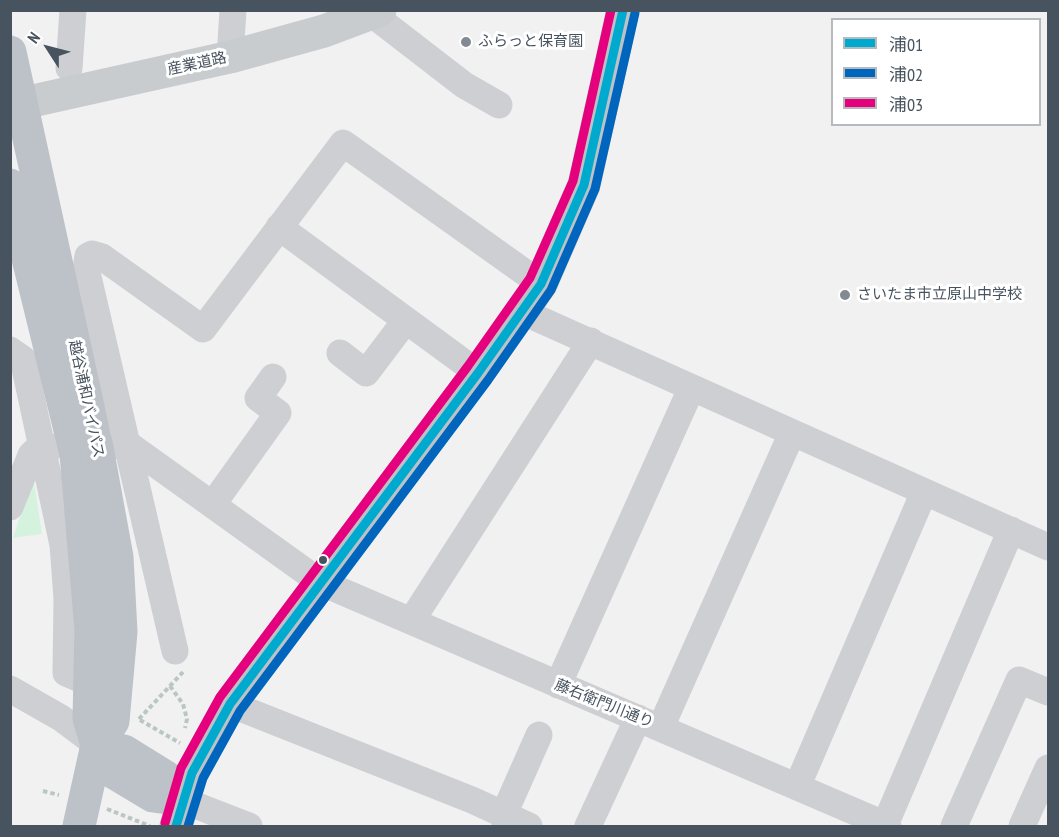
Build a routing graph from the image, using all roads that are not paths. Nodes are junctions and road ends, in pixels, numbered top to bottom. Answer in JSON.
{"nodes":[{"id":1,"x":74,"y":10,"type":"edge"},
{"id":2,"x":233,"y":10,"type":"edge"},
{"id":3,"x":623,"y":10,"type":"edge"},
{"id":4,"x":376,"y":13,"type":"edge"},
{"id":5,"x":10,"y":52,"type":"edge"},
{"id":6,"x":230,"y":57,"type":"junction"},
{"id":7,"x":69,"y":68,"type":"dead end"},
{"id":8,"x":17,"y":104,"type":"edge"},
{"id":9,"x":499,"y":105,"type":"dead end"},
{"id":10,"x":10,"y":185,"type":"edge"},
{"id":11,"x":279,"y":227,"type":"junction"},
{"id":12,"x":541,"y":284,"type":"junction"},
{"id":13,"x":523,"y":312,"type":"junction"},
{"id":14,"x":406,"y":320,"type":"junction"},
{"id":15,"x":591,"y":341,"type":"junction"},
{"id":16,"x":10,"y":350,"type":"edge"},
{"id":17,"x":340,"y":353,"type":"dead end"},
{"id":18,"x":478,"y":373,"type":"junction"},
{"id":19,"x":273,"y":377,"type":"dead end"},
{"id":20,"x":691,"y":389,"type":"junction"},
{"id":21,"x":792,"y":433,"type":"junction"},
{"id":22,"x":40,"y":446,"type":"junction"},
{"id":23,"x":100,"y":447,"type":"junction"},
{"id":24,"x":924,"y":492,"type":"junction"},
{"id":25,"x":213,"y":504,"type":"junction"},
{"id":26,"x":10,"y":507,"type":"edge"},
{"id":27,"x":1011,"y":530,"type":"junction"},
{"id":28,"x":1048,"y":547,"type":"edge"},
{"id":29,"x":320,"y":582,"type":"junction"},
{"id":30,"x":412,"y":620,"type":"junction"},
{"id":31,"x":181,"y":656,"type":"road end"},
{"id":32,"x":90,"y":684,"type":"junction"},
{"id":33,"x":558,"y":685,"type":"junction"},
{"id":34,"x":10,"y":689,"type":"edge"},
{"id":35,"x":1048,"y":692,"type":"edge"},
{"id":36,"x":230,"y":704,"type":"junction"},
{"id":37,"x":650,"y":723,"type":"junction"},
{"id":38,"x":539,"y":735,"type":"dead end"},
{"id":39,"x":97,"y":745,"type":"junction"},
{"id":40,"x":1048,"y":768,"type":"edge"},
{"id":41,"x":797,"y":787,"type":"junction"},
{"id":42,"x":179,"y":813,"type":"edge"},
{"id":43,"x":78,"y":815,"type":"edge"},
{"id":44,"x":504,"y":820,"type":"edge"},
{"id":45,"x":249,"y":826,"type":"edge"},
{"id":46,"x":529,"y":826,"type":"edge"},
{"id":47,"x":588,"y":826,"type":"edge"},
{"id":48,"x":887,"y":826,"type":"edge"},
{"id":49,"x":954,"y":826,"type":"edge"},
{"id":50,"x":1022,"y":826,"type":"edge"}],
"edges":[{"from":1,"to":7,"type":"street"},
{"from":2,"to":6,"type":"street"},
{"from":3,"to":12,"type":"highway"},
{"from":4,"to":6,"type":"main road","name":"産業道路"},
{"from":4,"to":9,"type":"street"},
{"from":5,"to":8,"type":"highway","name":"越谷浦和バイパス"},
{"from":6,"to":8,"type":"main road","name":"産業道路"},
{"from":8,"to":23,"type":"highway","name":"越谷浦和バイパス"},
{"from":10,"to":23,"type":"highway","name":"越谷浦和バイパス"},
{"from":11,"to":12,"type":"street"},
{"from":11,"to":14,"type":"street"},
{"from":11,"to":23,"type":"street"},
{"from":12,"to":13,"type":"highway"},
{"from":13,"to":15,"type":"street"},
{"from":13,"to":18,"type":"highway"},
{"from":14,"to":17,"type":"street"},
{"from":14,"to":18,"type":"street"},
{"from":15,"to":20,"type":"street"},
{"from":15,"to":30,"type":"street"},
{"from":16,"to":22,"type":"street"},
{"from":18,"to":29,"type":"highway"},
{"from":19,"to":25,"type":"street"},
{"from":20,"to":21,"type":"street"},
{"from":20,"to":33,"type":"street"},
{"from":21,"to":24,"type":"street"},
{"from":21,"to":37,"type":"street"},
{"from":22,"to":23,"type":"street"},
{"from":22,"to":26,"type":"street"},
{"from":22,"to":32,"type":"street"},
{"from":23,"to":25,"type":"street","name":"藤右衛門川通り"},
{"from":23,"to":31,"type":"street"},
{"from":23,"to":32,"type":"highway","name":"越谷浦和バイパス"},
{"from":23,"to":39,"type":"highway","name":"越谷浦和バイパス"},
{"from":24,"to":27,"type":"street"},
{"from":24,"to":41,"type":"street"},
{"from":25,"to":29,"type":"street","name":"藤右衛門川通り"},
{"from":27,"to":28,"type":"street"},
{"from":27,"to":48,"type":"street"},
{"from":29,"to":30,"type":"street","name":"藤右衛門川通り"},
{"from":29,"to":36,"type":"highway"},
{"from":30,"to":33,"type":"street","name":"藤右衛門川通り"},
{"from":32,"to":39,"type":"highway","name":"越谷浦和バイパス"},
{"from":33,"to":37,"type":"street","name":"藤右衛門川通り"},
{"from":34,"to":39,"type":"street"},
{"from":35,"to":49,"type":"street"},
{"from":36,"to":42,"type":"highway"},
{"from":36,"to":44,"type":"street"},
{"from":37,"to":41,"type":"street","name":"藤右衛門川通り"},
{"from":37,"to":47,"type":"street"},
{"from":38,"to":44,"type":"street"},
{"from":39,"to":42,"type":"highway"},
{"from":39,"to":43,"type":"highway","name":"越谷浦和バイパス"},
{"from":40,"to":50,"type":"street"},
{"from":41,"to":48,"type":"street","name":"藤右衛門川通り"},
{"from":42,"to":45,"type":"street"},
{"from":44,"to":46,"type":"street"}]}
